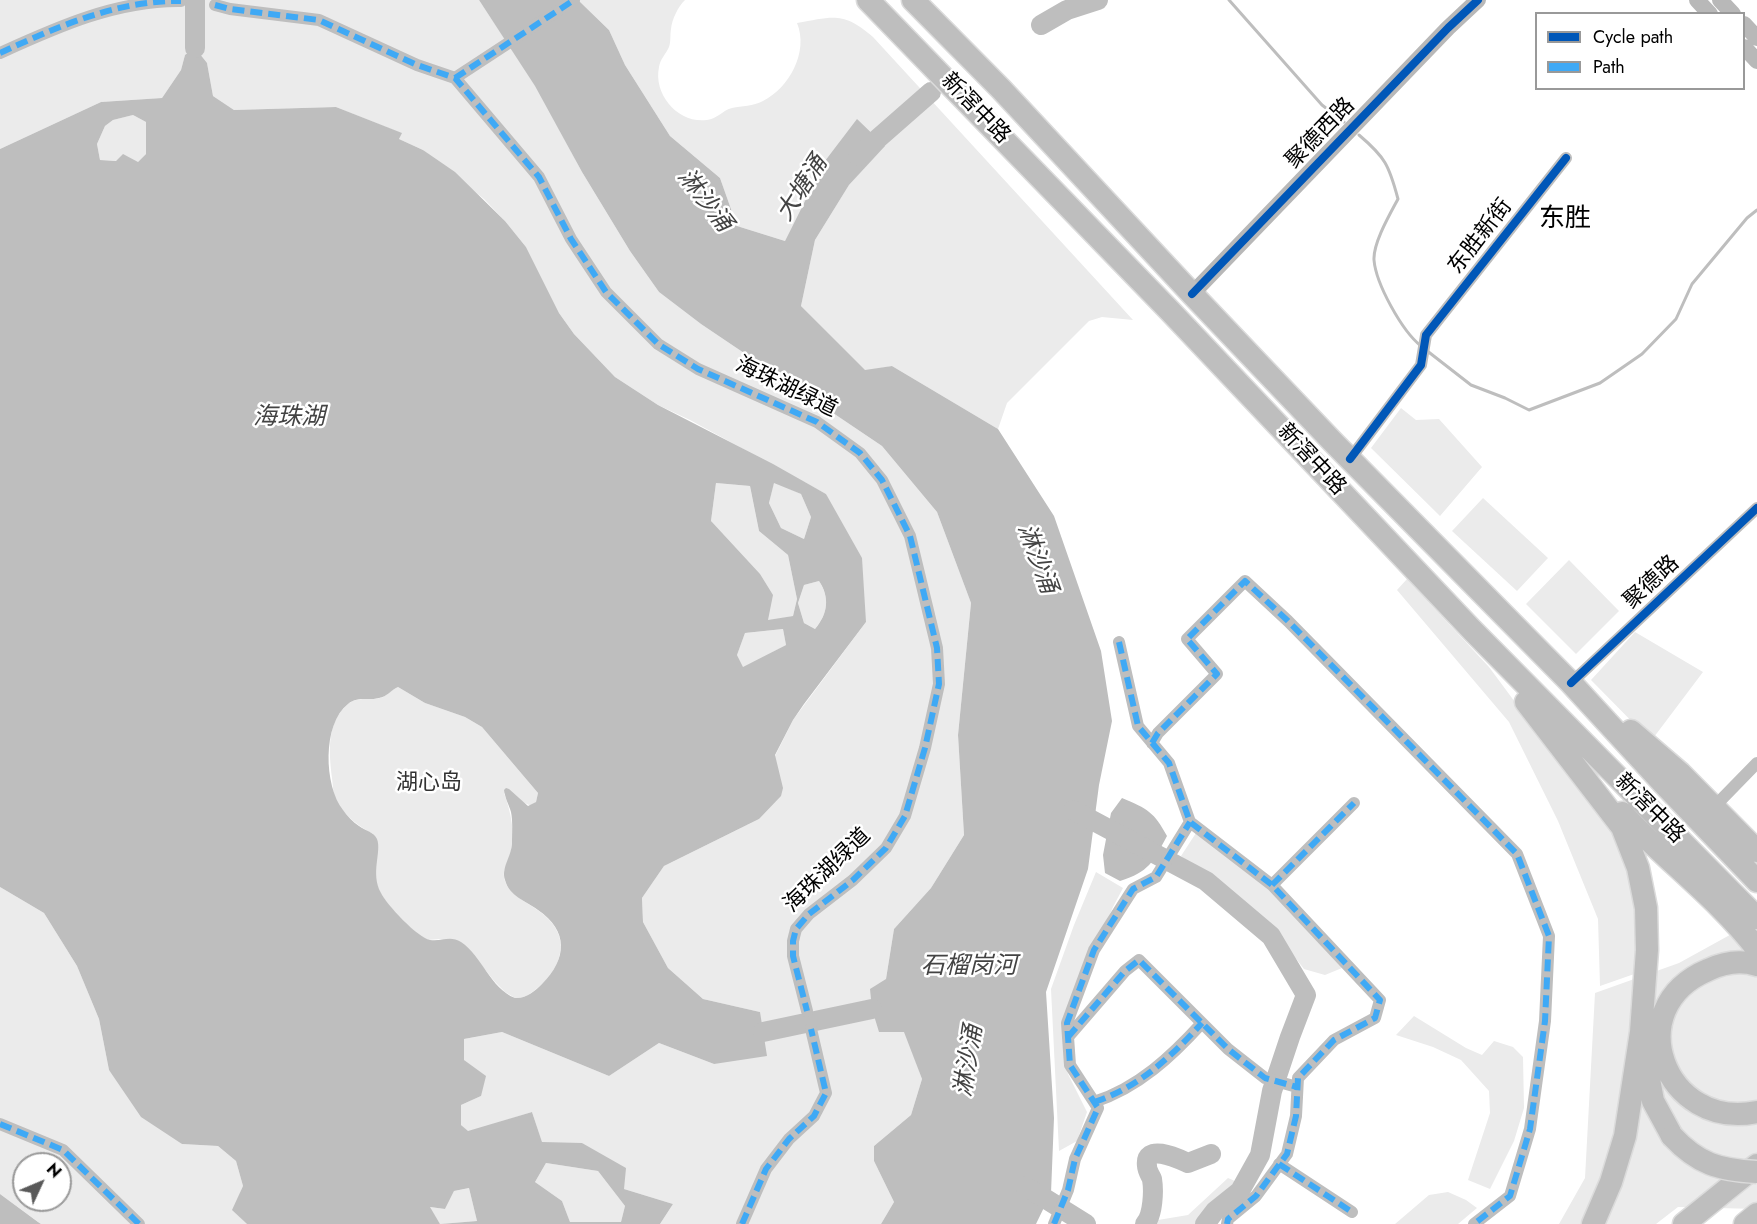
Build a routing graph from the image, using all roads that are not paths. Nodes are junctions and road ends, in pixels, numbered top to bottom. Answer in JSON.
{"nodes":[{"id":1,"x":574,"y":0,"type":"edge"},
{"id":2,"x":868,"y":0,"type":"edge"},
{"id":3,"x":913,"y":0,"type":"edge"},
{"id":4,"x":1478,"y":0,"type":"edge"},
{"id":5,"x":1697,"y":0,"type":"edge"},
{"id":6,"x":1720,"y":0,"type":"edge"},
{"id":7,"x":181,"y":1,"type":"edge"},
{"id":8,"x":215,"y":5,"type":"dead end"},
{"id":9,"x":1708,"y":12,"type":"edge"},
{"id":10,"x":1731,"y":12,"type":"edge"},
{"id":11,"x":1745,"y":26,"type":"edge"},
{"id":12,"x":1757,"y":38,"type":"edge"},
{"id":13,"x":1745,"y":49,"type":"edge"},
{"id":14,"x":0,"y":53,"type":"edge"},
{"id":15,"x":1757,"y":61,"type":"edge"},
{"id":16,"x":455,"y":78,"type":"junction"},
{"id":17,"x":1566,"y":158,"type":"dead end"},
{"id":18,"x":1192,"y":294,"type":"junction"},
{"id":19,"x":1350,"y":459,"type":"junction"},
{"id":20,"x":1757,"y":508,"type":"edge"},
{"id":21,"x":1472,"y":630,"type":"junction"},
{"id":22,"x":1119,"y":642,"type":"dead end"},
{"id":23,"x":1571,"y":683,"type":"junction"},
{"id":24,"x":1552,"y":736,"type":"junction"},
{"id":25,"x":1152,"y":743,"type":"junction"},
{"id":26,"x":1757,"y":763,"type":"edge"},
{"id":27,"x":1354,"y":803,"type":"dead end"},
{"id":28,"x":1714,"y":807,"type":"junction"},
{"id":29,"x":1190,"y":822,"type":"junction"},
{"id":30,"x":1757,"y":851,"type":"edge"},
{"id":31,"x":1757,"y":881,"type":"edge"},
{"id":32,"x":1272,"y":885,"type":"junction"},
{"id":33,"x":1753,"y":914,"type":"edge"},
{"id":34,"x":1757,"y":949,"type":"edge"},
{"id":35,"x":1757,"y":965,"type":"edge"},
{"id":36,"x":807,"y":1011,"type":"dead end"},
{"id":37,"x":1202,"y":1023,"type":"junction"},
{"id":38,"x":811,"y":1029,"type":"dead end"},
{"id":39,"x":1641,"y":1032,"type":"junction"},
{"id":40,"x":1068,"y":1037,"type":"junction"},
{"id":41,"x":1297,"y":1087,"type":"junction"},
{"id":42,"x":1094,"y":1102,"type":"junction"},
{"id":43,"x":1757,"y":1112,"type":"edge"},
{"id":44,"x":0,"y":1124,"type":"edge"},
{"id":45,"x":1279,"y":1164,"type":"junction"},
{"id":46,"x":1757,"y":1165,"type":"edge"},
{"id":47,"x":1757,"y":1172,"type":"edge"},
{"id":48,"x":1352,"y":1212,"type":"dead end"},
{"id":49,"x":1757,"y":1214,"type":"edge"},
{"id":50,"x":139,"y":1224,"type":"edge"},
{"id":51,"x":742,"y":1224,"type":"edge"},
{"id":52,"x":1054,"y":1224,"type":"edge"},
{"id":53,"x":1227,"y":1224,"type":"edge"},
{"id":54,"x":1474,"y":1224,"type":"edge"},
{"id":55,"x":1593,"y":1224,"type":"edge"},
{"id":56,"x":1684,"y":1224,"type":"edge"},
{"id":57,"x":1744,"y":1224,"type":"edge"}],
"edges":[{"from":1,"to":16,"type":"street"},
{"from":2,"to":21,"type":"highway","name":"新滘中路"},
{"from":3,"to":18,"type":"highway","name":"新滘中路"},
{"from":4,"to":18,"type":"street","name":"聚德西路"},
{"from":5,"to":9,"type":"street"},
{"from":6,"to":10,"type":"street"},
{"from":7,"to":14,"type":"street"},
{"from":8,"to":16,"type":"street"},
{"from":11,"to":12,"type":"street"},
{"from":13,"to":15,"type":"street"},
{"from":16,"to":36,"type":"street","name":"海珠湖绿道"},
{"from":17,"to":19,"type":"street","name":"东胜新街"},
{"from":18,"to":19,"type":"highway","name":"新滘中路"},
{"from":19,"to":23,"type":"highway","name":"新滘中路"},
{"from":20,"to":23,"type":"street","name":"聚德路"},
{"from":21,"to":24,"type":"highway"},
{"from":21,"to":33,"type":"highway","name":"新滘中路"},
{"from":22,"to":25,"type":"street"},
{"from":23,"to":28,"type":"highway"},
{"from":23,"to":31,"type":"highway","name":"新滘中路"},
{"from":24,"to":34,"type":"highway"},
{"from":24,"to":39,"type":"highway"},
{"from":25,"to":29,"type":"street"},
{"from":25,"to":54,"type":"street"},
{"from":26,"to":28,"type":"street"},
{"from":27,"to":32,"type":"street"},
{"from":28,"to":30,"type":"highway"},
{"from":29,"to":32,"type":"street"},
{"from":29,"to":40,"type":"street"},
{"from":32,"to":41,"type":"street"},
{"from":35,"to":43,"type":"highway"},
{"from":37,"to":40,"type":"street"},
{"from":37,"to":41,"type":"street"},
{"from":37,"to":42,"type":"street"},
{"from":38,"to":51,"type":"street"},
{"from":39,"to":47,"type":"highway","bridge":true},
{"from":39,"to":55,"type":"highway"},
{"from":40,"to":42,"type":"street"},
{"from":41,"to":45,"type":"street"},
{"from":42,"to":52,"type":"street"},
{"from":44,"to":50,"type":"street"},
{"from":45,"to":48,"type":"street"},
{"from":45,"to":53,"type":"street"},
{"from":46,"to":56,"type":"highway"},
{"from":49,"to":57,"type":"highway"}]}
